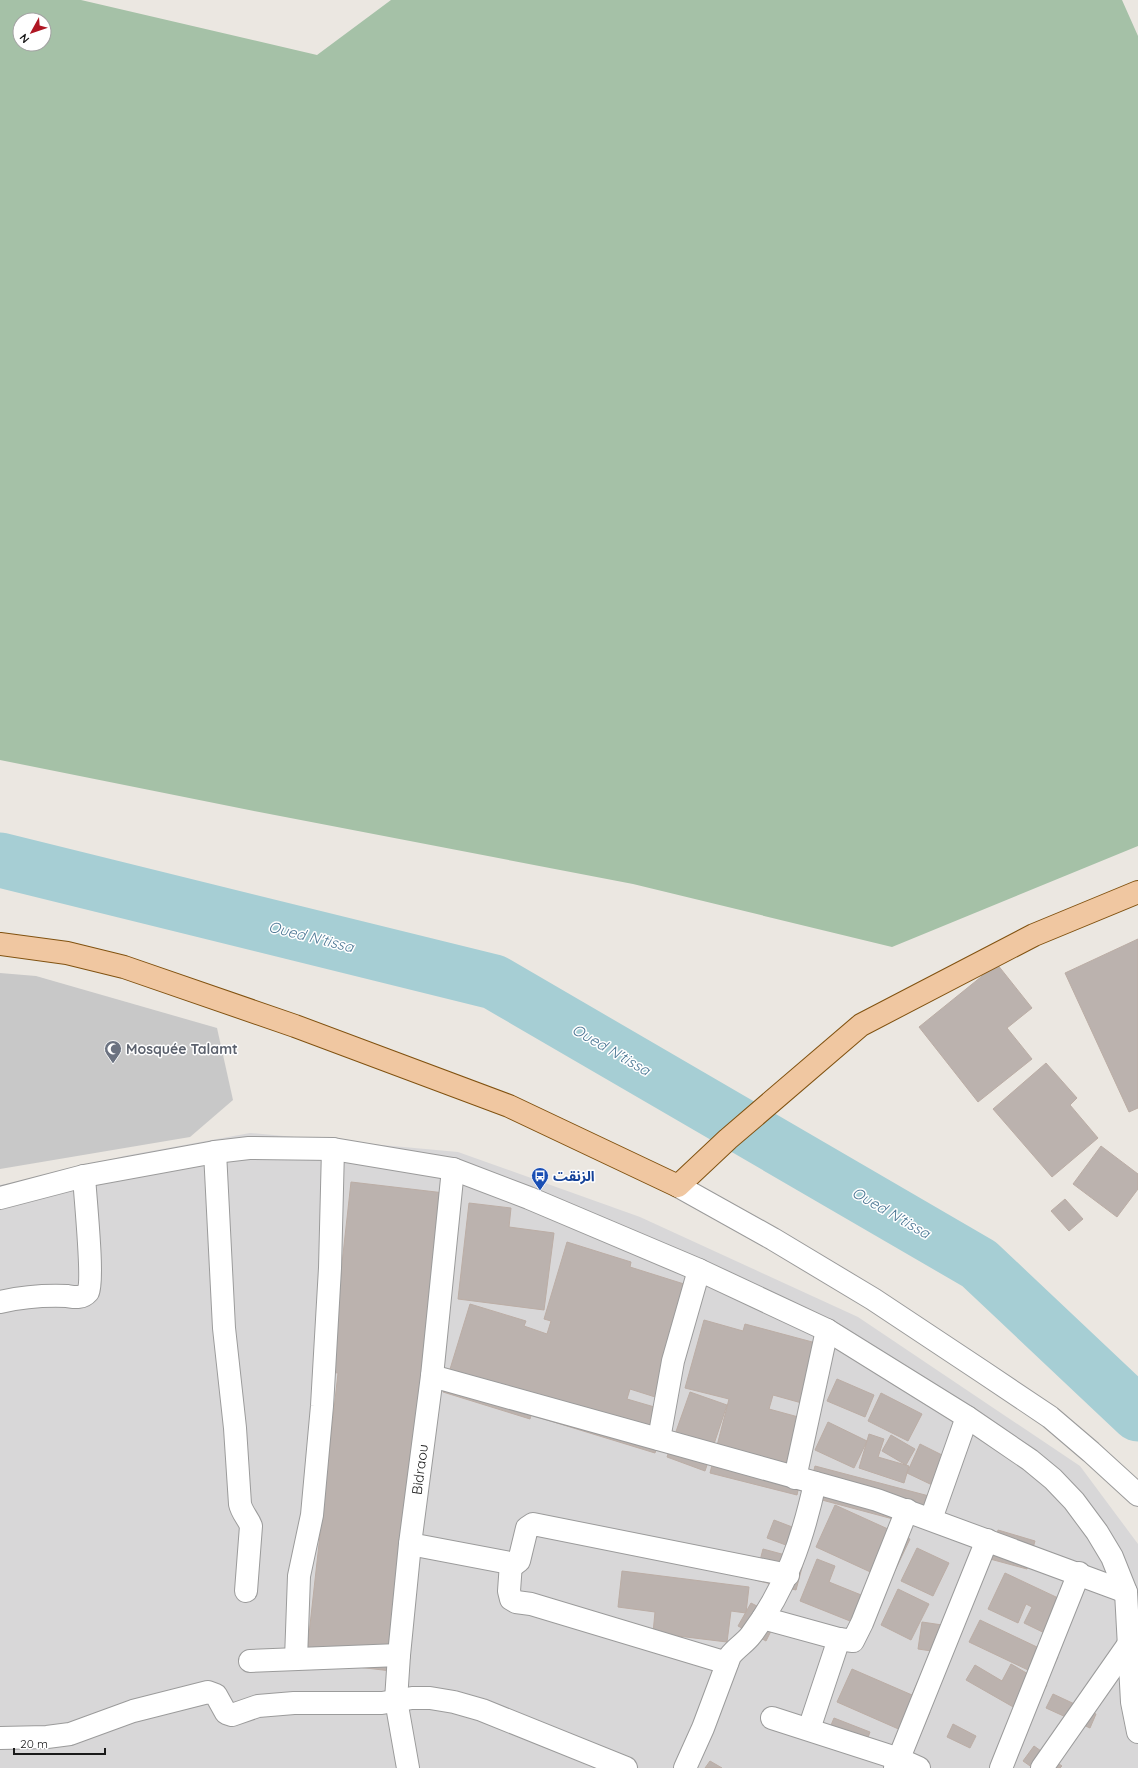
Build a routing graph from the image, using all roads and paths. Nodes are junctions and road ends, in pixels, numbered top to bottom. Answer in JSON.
{"nodes":[{"id":1,"x":1138,"y":892,"type":"edge"},
{"id":2,"x":0,"y":944,"type":"edge"},
{"id":3,"x":333,"y":1149,"type":"junction"},
{"id":4,"x":215,"y":1152,"type":"junction"},
{"id":5,"x":453,"y":1169,"type":"junction"},
{"id":6,"x":84,"y":1176,"type":"junction"},
{"id":7,"x":678,"y":1186,"type":"junction"},
{"id":8,"x":0,"y":1198,"type":"edge"},
{"id":9,"x":699,"y":1270,"type":"junction"},
{"id":10,"x":0,"y":1302,"type":"edge"},
{"id":11,"x":827,"y":1330,"type":"junction"},
{"id":12,"x":432,"y":1376,"type":"junction"},
{"id":13,"x":967,"y":1417,"type":"junction"},
{"id":14,"x":659,"y":1440,"type":"junction"},
{"id":15,"x":805,"y":1480,"type":"junction"},
{"id":16,"x":1138,"y":1495,"type":"edge"},
{"id":17,"x":907,"y":1510,"type":"junction"},
{"id":18,"x":931,"y":1519,"type":"junction"},
{"id":19,"x":986,"y":1540,"type":"junction"},
{"id":20,"x":410,"y":1544,"type":"junction"},
{"id":21,"x":511,"y":1563,"type":"junction"},
{"id":22,"x":1079,"y":1573,"type":"junction"},
{"id":23,"x":788,"y":1575,"type":"junction"},
{"id":24,"x":246,"y":1591,"type":"dead end"},
{"id":25,"x":1126,"y":1592,"type":"junction"},
{"id":26,"x":763,"y":1618,"type":"junction"},
{"id":27,"x":838,"y":1639,"type":"junction"},
{"id":28,"x":1128,"y":1645,"type":"junction"},
{"id":29,"x":399,"y":1655,"type":"junction"},
{"id":30,"x":296,"y":1659,"type":"junction"},
{"id":31,"x":250,"y":1661,"type":"dead end"},
{"id":32,"x":726,"y":1663,"type":"junction"},
{"id":33,"x":396,"y":1700,"type":"junction"},
{"id":34,"x":772,"y":1718,"type":"dead end"},
{"id":35,"x":809,"y":1729,"type":"junction"},
{"id":36,"x":1138,"y":1732,"type":"edge"},
{"id":37,"x":0,"y":1738,"type":"edge"},
{"id":38,"x":897,"y":1764,"type":"edge"},
{"id":39,"x":408,"y":1768,"type":"edge"},
{"id":40,"x":626,"y":1768,"type":"edge"},
{"id":41,"x":685,"y":1768,"type":"edge"},
{"id":42,"x":919,"y":1768,"type":"edge"},
{"id":43,"x":1000,"y":1768,"type":"edge"},
{"id":44,"x":1042,"y":1768,"type":"edge"}],
"edges":[{"from":1,"to":7,"type":"main road"},
{"from":2,"to":7,"type":"main road"},
{"from":3,"to":4,"type":"street"},
{"from":3,"to":5,"type":"street"},
{"from":3,"to":30,"type":"street"},
{"from":4,"to":6,"type":"street"},
{"from":4,"to":24,"type":"street"},
{"from":5,"to":9,"type":"street"},
{"from":5,"to":12,"type":"street","name":"Bidraou"},
{"from":6,"to":8,"type":"street"},
{"from":6,"to":10,"type":"street"},
{"from":7,"to":16,"type":"street"},
{"from":9,"to":11,"type":"street"},
{"from":9,"to":14,"type":"street"},
{"from":11,"to":13,"type":"street"},
{"from":11,"to":15,"type":"street"},
{"from":12,"to":14,"type":"street"},
{"from":12,"to":20,"type":"street","name":"Bidraou"},
{"from":13,"to":18,"type":"street"},
{"from":13,"to":25,"type":"street"},
{"from":14,"to":15,"type":"street"},
{"from":15,"to":17,"type":"street"},
{"from":15,"to":23,"type":"street"},
{"from":17,"to":18,"type":"street"},
{"from":17,"to":27,"type":"street"},
{"from":18,"to":19,"type":"street"},
{"from":19,"to":22,"type":"street"},
{"from":19,"to":38,"type":"street"},
{"from":20,"to":21,"type":"street"},
{"from":20,"to":29,"type":"street","name":"Bidraou"},
{"from":21,"to":23,"type":"street"},
{"from":21,"to":32,"type":"street"},
{"from":22,"to":25,"type":"street"},
{"from":22,"to":43,"type":"street"},
{"from":23,"to":26,"type":"street"},
{"from":25,"to":28,"type":"street"},
{"from":26,"to":27,"type":"street"},
{"from":26,"to":32,"type":"street"},
{"from":27,"to":35,"type":"street"},
{"from":28,"to":36,"type":"street"},
{"from":28,"to":44,"type":"street"},
{"from":29,"to":30,"type":"street"},
{"from":29,"to":33,"type":"street","name":"Bidraou"},
{"from":30,"to":31,"type":"street"},
{"from":32,"to":41,"type":"street"},
{"from":33,"to":37,"type":"street"},
{"from":33,"to":39,"type":"street","name":"Bidraou"},
{"from":33,"to":40,"type":"street"},
{"from":34,"to":35,"type":"street"},
{"from":35,"to":38,"type":"street"},
{"from":38,"to":42,"type":"street"}]}
